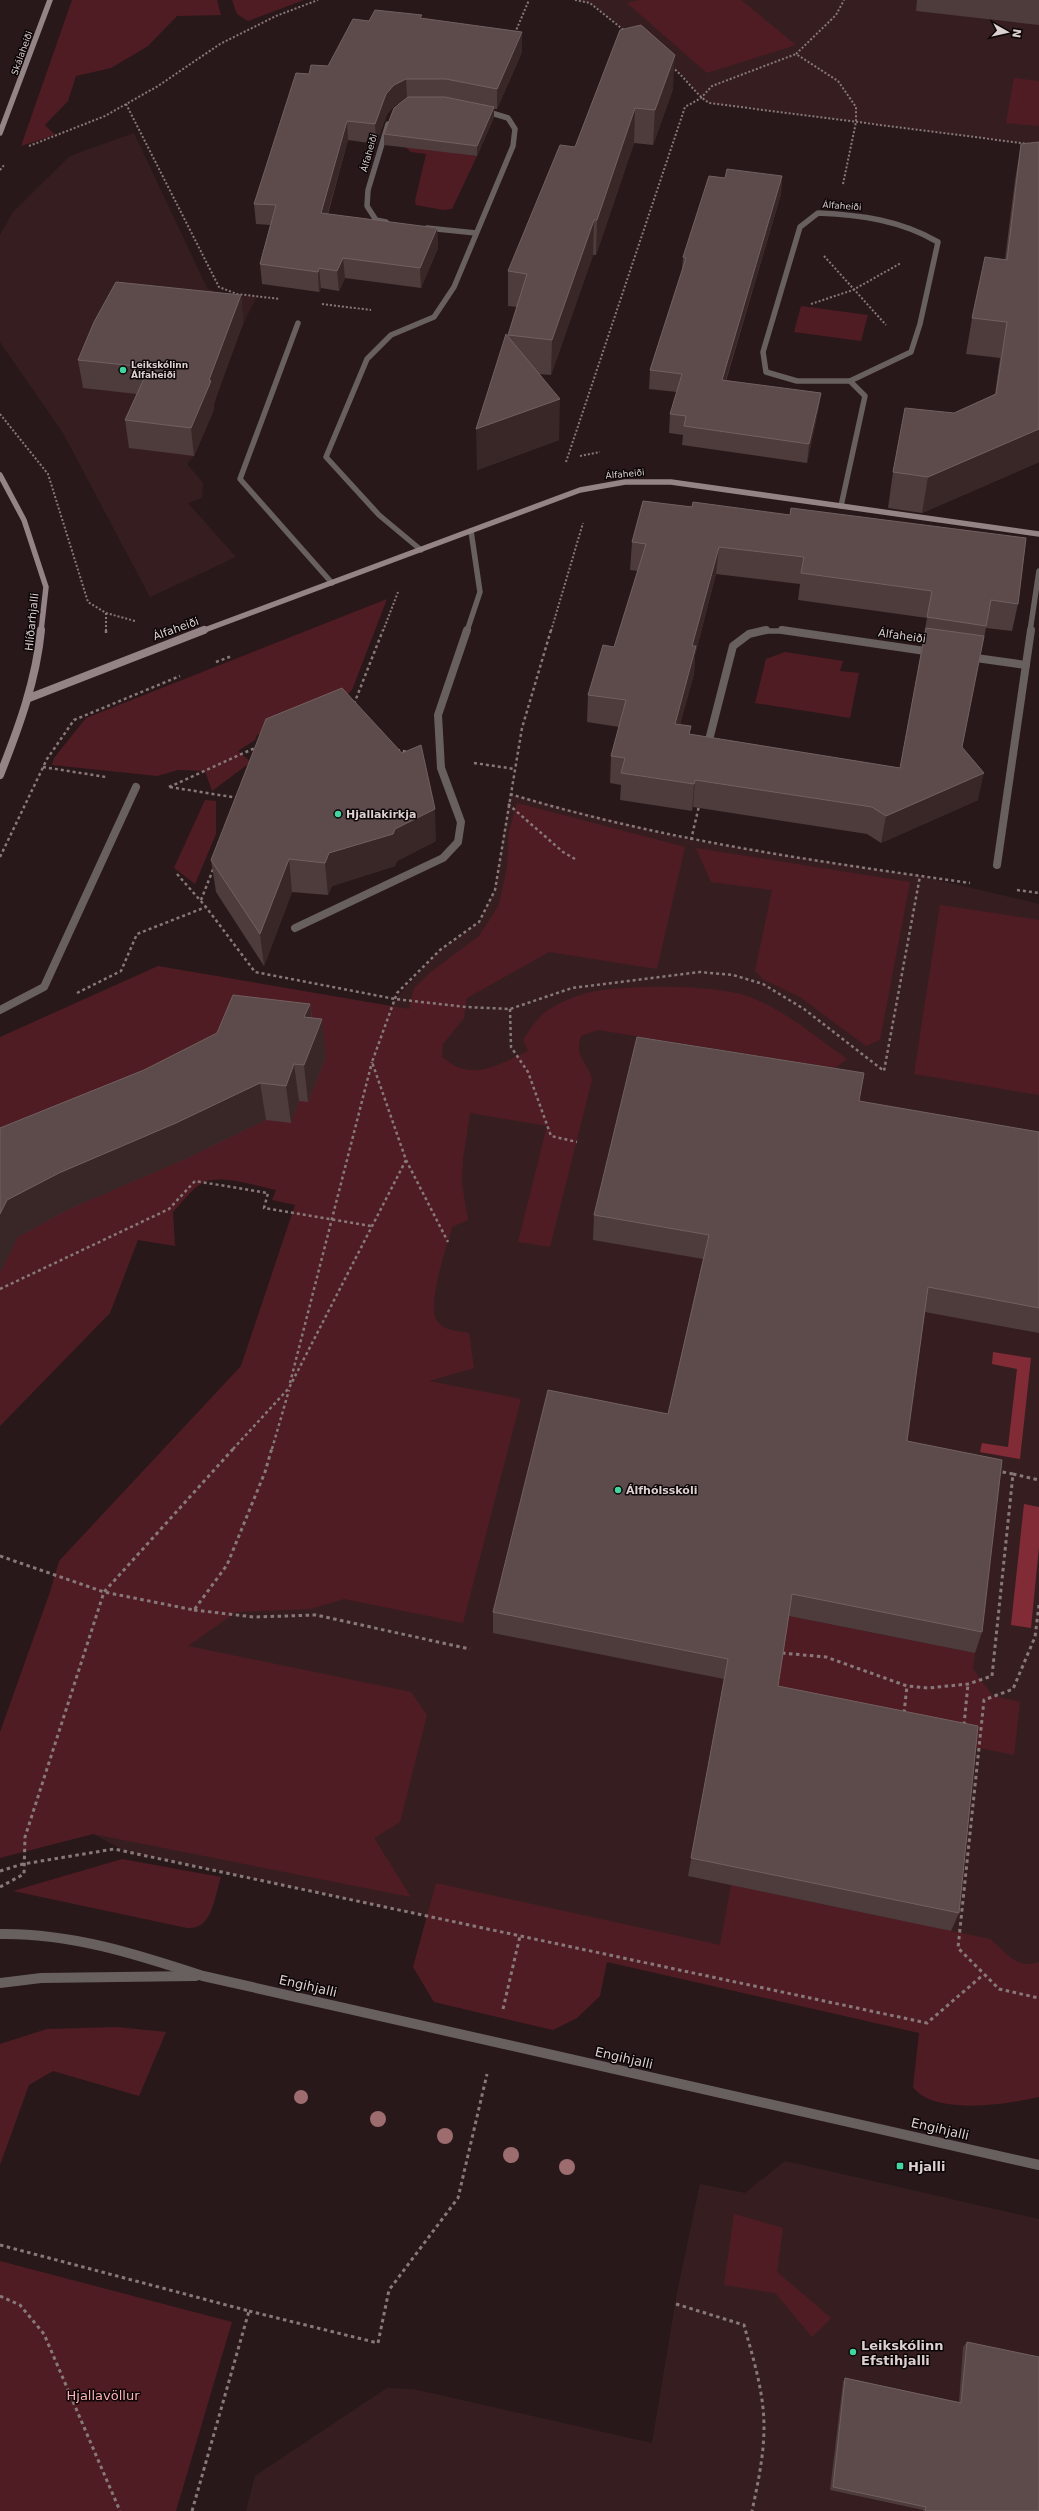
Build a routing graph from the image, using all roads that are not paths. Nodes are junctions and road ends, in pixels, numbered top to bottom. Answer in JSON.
{"nodes":[{"id":1,"x":50,"y":0,"type":"edge"},
{"id":2,"x":480,"y":110,"type":"edge"},
{"id":3,"x":390,"y":120,"type":"edge"},
{"id":4,"x":0,"y":133,"type":"edge"},
{"id":5,"x":391,"y":223,"type":"edge"},
{"id":6,"x":422,"y":227,"type":"edge"},
{"id":7,"x":476,"y":233,"type":"junction"},
{"id":8,"x":298,"y":323,"type":"dead end"},
{"id":9,"x":850,"y":380,"type":"junction"},
{"id":10,"x":0,"y":475,"type":"edge"},
{"id":11,"x":841,"y":506,"type":"junction"},
{"id":12,"x":471,"y":531,"type":"junction"},
{"id":13,"x":1039,"y":534,"type":"edge"},
{"id":14,"x":421,"y":550,"type":"junction"},
{"id":15,"x":1039,"y":571,"type":"edge"},
{"id":16,"x":332,"y":583,"type":"junction"},
{"id":17,"x":939,"y":653,"type":"edge"},
{"id":18,"x":963,"y":656,"type":"edge"},
{"id":19,"x":1026,"y":665,"type":"junction"},
{"id":20,"x":29,"y":698,"type":"junction"},
{"id":21,"x":709,"y":740,"type":"edge"},
{"id":22,"x":0,"y":774,"type":"edge"},
{"id":23,"x":136,"y":787,"type":"dead end"},
{"id":24,"x":997,"y":865,"type":"dead end"},
{"id":25,"x":294,"y":928,"type":"dead end"},
{"id":26,"x":0,"y":1010,"type":"edge"},
{"id":27,"x":0,"y":1934,"type":"edge"},
{"id":28,"x":203,"y":1976,"type":"junction"},
{"id":29,"x":0,"y":1983,"type":"edge"},
{"id":30,"x":1039,"y":2165,"type":"edge"}],
"edges":[{"from":1,"to":4,"type":"street","name":"Skálaheiði"},
{"from":2,"to":7,"type":"street"},
{"from":3,"to":5,"type":"street","name":"Álfaheiði"},
{"from":6,"to":7,"type":"street"},
{"from":7,"to":14,"type":"street"},
{"from":8,"to":16,"type":"street"},
{"from":9,"to":9,"type":"street","name":"Álfaheiði"},
{"from":9,"to":11,"type":"street"},
{"from":10,"to":20,"type":"street","name":"Hlíðarhjalli"},
{"from":11,"to":12,"type":"street","name":"Álfaheiði"},
{"from":11,"to":13,"type":"street","name":"Álfaheiði"},
{"from":12,"to":14,"type":"street","name":"Álfaheiði"},
{"from":12,"to":25,"type":"street"},
{"from":14,"to":16,"type":"street","name":"Álfaheiði"},
{"from":15,"to":19,"type":"street"},
{"from":16,"to":20,"type":"street","name":"Álfaheiði"},
{"from":17,"to":21,"type":"street","name":"Álfaheiði"},
{"from":18,"to":19,"type":"street"},
{"from":19,"to":24,"type":"street"},
{"from":20,"to":22,"type":"street","name":"Hlíðarhjalli"},
{"from":23,"to":26,"type":"street"},
{"from":27,"to":28,"type":"street","name":"Engihjalli"},
{"from":28,"to":29,"type":"street","name":"Engihjalli"},
{"from":28,"to":30,"type":"street","name":"Engihjalli"}]}
